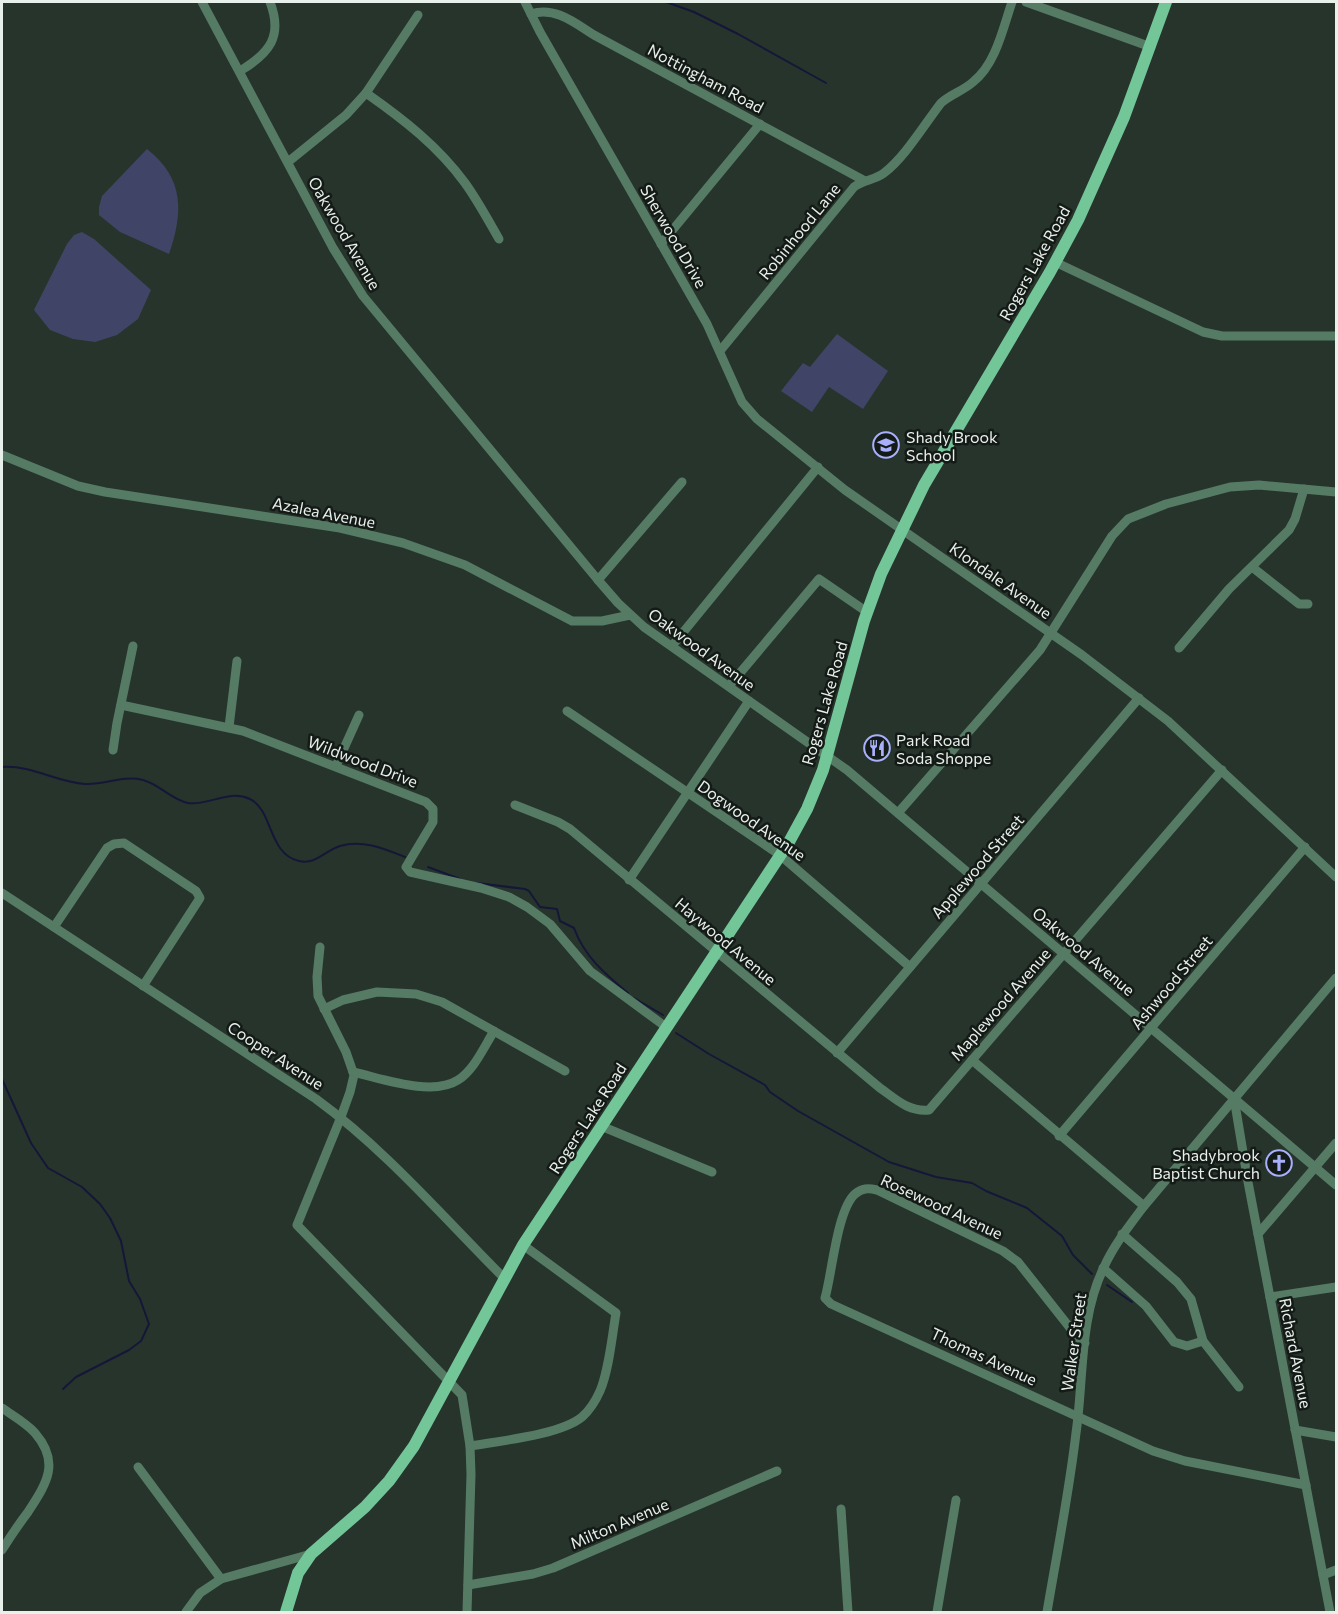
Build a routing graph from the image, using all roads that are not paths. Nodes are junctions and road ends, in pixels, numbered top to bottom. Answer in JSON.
{"nodes":[{"id":1,"x":202,"y":2,"type":"edge"},
{"id":2,"x":270,"y":2,"type":"edge"},
{"id":3,"x":525,"y":2,"type":"edge"},
{"id":4,"x":1012,"y":2,"type":"edge"},
{"id":5,"x":1026,"y":2,"type":"edge"},
{"id":6,"x":1166,"y":2,"type":"edge"},
{"id":7,"x":531,"y":14,"type":"junction"},
{"id":8,"x":418,"y":15,"type":"dead end"},
{"id":9,"x":1151,"y":47,"type":"junction"},
{"id":10,"x":240,"y":71,"type":"junction"},
{"id":11,"x":366,"y":93,"type":"junction"},
{"id":12,"x":760,"y":124,"type":"junction"},
{"id":13,"x":288,"y":162,"type":"junction"},
{"id":14,"x":866,"y":181,"type":"junction"},
{"id":15,"x":499,"y":239,"type":"dead end"},
{"id":16,"x":661,"y":244,"type":"junction"},
{"id":17,"x":1056,"y":262,"type":"junction"},
{"id":18,"x":1336,"y":336,"type":"edge"},
{"id":19,"x":720,"y":351,"type":"junction"},
{"id":20,"x":2,"y":455,"type":"edge"},
{"id":21,"x":818,"y":467,"type":"junction"},
{"id":22,"x":682,"y":482,"type":"dead end"},
{"id":23,"x":1304,"y":489,"type":"junction"},
{"id":24,"x":1336,"y":492,"type":"edge"},
{"id":25,"x":902,"y":529,"type":"junction"},
{"id":26,"x":1252,"y":567,"type":"junction"},
{"id":27,"x":598,"y":580,"type":"junction"},
{"id":28,"x":1308,"y":604,"type":"dead end"},
{"id":29,"x":867,"y":612,"type":"junction"},
{"id":30,"x":630,"y":615,"type":"junction"},
{"id":31,"x":1052,"y":634,"type":"junction"},
{"id":32,"x":133,"y":646,"type":"dead end"},
{"id":33,"x":672,"y":646,"type":"junction"},
{"id":34,"x":1179,"y":648,"type":"dead end"},
{"id":35,"x":237,"y":661,"type":"dead end"},
{"id":36,"x":729,"y":686,"type":"junction"},
{"id":37,"x":1139,"y":698,"type":"junction"},
{"id":38,"x":749,"y":701,"type":"junction"},
{"id":39,"x":121,"y":705,"type":"junction"},
{"id":40,"x":567,"y":711,"type":"dead end"},
{"id":41,"x":359,"y":715,"type":"dead end"},
{"id":42,"x":229,"y":727,"type":"junction"},
{"id":43,"x":114,"y":750,"type":"dead end"},
{"id":44,"x":827,"y":756,"type":"junction"},
{"id":45,"x":336,"y":766,"type":"junction"},
{"id":46,"x":1222,"y":770,"type":"junction"},
{"id":47,"x":688,"y":793,"type":"junction"},
{"id":48,"x":515,"y":805,"type":"dead end"},
{"id":49,"x":898,"y":813,"type":"junction"},
{"id":50,"x":1305,"y":847,"type":"junction"},
{"id":51,"x":780,"y":855,"type":"junction"},
{"id":52,"x":1336,"y":877,"type":"edge"},
{"id":53,"x":629,"y":880,"type":"junction"},
{"id":54,"x":981,"y":883,"type":"junction"},
{"id":55,"x":2,"y":893,"type":"edge"},
{"id":56,"x":54,"y":927,"type":"junction"},
{"id":57,"x":320,"y":947,"type":"dead end"},
{"id":58,"x":716,"y":952,"type":"junction"},
{"id":59,"x":1064,"y":953,"type":"junction"},
{"id":60,"x":910,"y":967,"type":"junction"},
{"id":61,"x":1336,"y":978,"type":"edge"},
{"id":62,"x":143,"y":986,"type":"junction"},
{"id":63,"x":324,"y":1009,"type":"junction"},
{"id":64,"x":666,"y":1027,"type":"junction"},
{"id":65,"x":1152,"y":1028,"type":"junction"},
{"id":66,"x":494,"y":1031,"type":"junction"},
{"id":67,"x":837,"y":1053,"type":"junction"},
{"id":68,"x":972,"y":1060,"type":"junction"},
{"id":69,"x":565,"y":1071,"type":"dead end"},
{"id":70,"x":352,"y":1072,"type":"junction"},
{"id":71,"x":1234,"y":1098,"type":"junction"},
{"id":72,"x":913,"y":1110,"type":"joint"},
{"id":73,"x":341,"y":1117,"type":"junction"},
{"id":74,"x":601,"y":1126,"type":"junction"},
{"id":75,"x":1059,"y":1136,"type":"junction"},
{"id":76,"x":1336,"y":1143,"type":"edge"},
{"id":77,"x":1315,"y":1167,"type":"junction"},
{"id":78,"x":712,"y":1172,"type":"dead end"},
{"id":79,"x":1336,"y":1185,"type":"edge"},
{"id":80,"x":1144,"y":1206,"type":"junction"},
{"id":81,"x":1122,"y":1234,"type":"junction"},
{"id":82,"x":1258,"y":1234,"type":"junction"},
{"id":83,"x":524,"y":1245,"type":"junction"},
{"id":84,"x":1103,"y":1268,"type":"junction"},
{"id":85,"x":504,"y":1278,"type":"junction"},
{"id":86,"x":1336,"y":1287,"type":"edge"},
{"id":87,"x":1270,"y":1297,"type":"junction"},
{"id":88,"x":825,"y":1298,"type":"joint"},
{"id":89,"x":1203,"y":1341,"type":"junction"},
{"id":90,"x":1085,"y":1343,"type":"junction"},
{"id":91,"x":451,"y":1381,"type":"junction"},
{"id":92,"x":1239,"y":1387,"type":"dead end"},
{"id":93,"x":2,"y":1408,"type":"edge"},
{"id":94,"x":1078,"y":1416,"type":"junction"},
{"id":95,"x":1296,"y":1430,"type":"junction"},
{"id":96,"x":1336,"y":1437,"type":"edge"},
{"id":97,"x":470,"y":1446,"type":"junction"},
{"id":98,"x":138,"y":1467,"type":"dead end"},
{"id":99,"x":777,"y":1471,"type":"dead end"},
{"id":100,"x":1306,"y":1485,"type":"junction"},
{"id":101,"x":956,"y":1500,"type":"dead end"},
{"id":102,"x":841,"y":1509,"type":"dead end"},
{"id":103,"x":5,"y":1537,"type":"edge"},
{"id":104,"x":2,"y":1550,"type":"edge"},
{"id":105,"x":311,"y":1554,"type":"junction"},
{"id":106,"x":1336,"y":1570,"type":"edge"},
{"id":107,"x":1323,"y":1575,"type":"junction"},
{"id":108,"x":220,"y":1579,"type":"junction"},
{"id":109,"x":468,"y":1585,"type":"junction"},
{"id":110,"x":186,"y":1612,"type":"edge"},
{"id":111,"x":286,"y":1612,"type":"edge"},
{"id":112,"x":467,"y":1612,"type":"edge"},
{"id":113,"x":849,"y":1612,"type":"edge"},
{"id":114,"x":937,"y":1612,"type":"edge"},
{"id":115,"x":1047,"y":1612,"type":"edge"},
{"id":116,"x":1330,"y":1612,"type":"edge"}],
"edges":[{"from":1,"to":10,"type":"street","name":"Oakwood Avenue"},
{"from":2,"to":10,"type":"street"},
{"from":3,"to":7,"type":"street","name":"Sherwood Drive"},
{"from":4,"to":14,"type":"street","name":"Robinhood Lane"},
{"from":5,"to":9,"type":"street"},
{"from":6,"to":9,"type":"main road","name":"Rogers Lake Road"},
{"from":7,"to":12,"type":"street","name":"Nottingham Road"},
{"from":7,"to":16,"type":"street","name":"Sherwood Drive"},
{"from":8,"to":11,"type":"street"},
{"from":9,"to":17,"type":"main road","name":"Rogers Lake Road"},
{"from":10,"to":13,"type":"street","name":"Oakwood Avenue"},
{"from":11,"to":13,"type":"street"},
{"from":11,"to":15,"type":"street"},
{"from":12,"to":14,"type":"street","name":"Nottingham Road"},
{"from":12,"to":16,"type":"street"},
{"from":13,"to":27,"type":"street","name":"Oakwood Avenue"},
{"from":14,"to":19,"type":"street","name":"Robinhood Lane"},
{"from":16,"to":19,"type":"street","name":"Sherwood Drive"},
{"from":17,"to":18,"type":"street"},
{"from":17,"to":25,"type":"main road","name":"Rogers Lake Road"},
{"from":19,"to":21,"type":"street","name":"Sherwood Drive"},
{"from":20,"to":30,"type":"street","name":"Azalea Avenue"},
{"from":21,"to":25,"type":"street","name":"Klondale Avenue"},
{"from":21,"to":33,"type":"street"},
{"from":22,"to":27,"type":"street"},
{"from":23,"to":24,"type":"street"},
{"from":23,"to":26,"type":"street"},
{"from":23,"to":31,"type":"street"},
{"from":25,"to":29,"type":"main road","name":"Rogers Lake Road"},
{"from":25,"to":31,"type":"street","name":"Klondale Avenue"},
{"from":26,"to":28,"type":"street"},
{"from":26,"to":34,"type":"street"},
{"from":27,"to":30,"type":"street","name":"Oakwood Avenue"},
{"from":29,"to":36,"type":"street"},
{"from":29,"to":44,"type":"main road","name":"Rogers Lake Road"},
{"from":30,"to":33,"type":"street","name":"Oakwood Avenue"},
{"from":31,"to":37,"type":"street","name":"Klondale Avenue"},
{"from":31,"to":49,"type":"street"},
{"from":32,"to":39,"type":"street"},
{"from":33,"to":36,"type":"street","name":"Oakwood Avenue"},
{"from":35,"to":42,"type":"street"},
{"from":36,"to":38,"type":"street","name":"Oakwood Avenue"},
{"from":37,"to":46,"type":"street","name":"Klondale Avenue"},
{"from":37,"to":54,"type":"street","name":"Applewood Street"},
{"from":38,"to":44,"type":"street","name":"Oakwood Avenue"},
{"from":38,"to":47,"type":"street"},
{"from":39,"to":42,"type":"street","name":"Wildwood Drive"},
{"from":39,"to":43,"type":"street"},
{"from":40,"to":47,"type":"street","name":"Dogwood Avenue"},
{"from":41,"to":45,"type":"street"},
{"from":42,"to":45,"type":"street","name":"Wildwood Drive"},
{"from":44,"to":49,"type":"street","name":"Oakwood Avenue"},
{"from":44,"to":51,"type":"main road","name":"Rogers Lake Road"},
{"from":45,"to":64,"type":"street","name":"Wildwood Drive"},
{"from":46,"to":50,"type":"street","name":"Klondale Avenue"},
{"from":46,"to":59,"type":"street","name":"Maplewood Avenue"},
{"from":47,"to":51,"type":"street","name":"Dogwood Avenue"},
{"from":47,"to":53,"type":"street"},
{"from":48,"to":53,"type":"street","name":"Haywood Avenue"},
{"from":49,"to":54,"type":"street","name":"Oakwood Avenue"},
{"from":50,"to":52,"type":"street","name":"Klondale Avenue"},
{"from":50,"to":65,"type":"street","name":"Ashwood Street"},
{"from":51,"to":58,"type":"main road","name":"Rogers Lake Road"},
{"from":51,"to":60,"type":"street","name":"Dogwood Avenue"},
{"from":53,"to":58,"type":"street","name":"Haywood Avenue"},
{"from":54,"to":59,"type":"street","name":"Oakwood Avenue"},
{"from":54,"to":60,"type":"street","name":"Applewood Street"},
{"from":55,"to":56,"type":"street","name":"Cooper Avenue"},
{"from":56,"to":62,"type":"street","name":"Cooper Avenue"},
{"from":56,"to":62,"type":"street"},
{"from":57,"to":63,"type":"street"},
{"from":58,"to":64,"type":"main road","name":"Rogers Lake Road"},
{"from":58,"to":67,"type":"street","name":"Haywood Avenue"},
{"from":59,"to":65,"type":"street","name":"Oakwood Avenue"},
{"from":59,"to":68,"type":"street","name":"Maplewood Avenue"},
{"from":60,"to":67,"type":"street","name":"Applewood Street"},
{"from":61,"to":71,"type":"street","name":"Walker Street"},
{"from":62,"to":73,"type":"street","name":"Cooper Avenue"},
{"from":63,"to":66,"type":"street"},
{"from":63,"to":70,"type":"street"},
{"from":64,"to":74,"type":"main road","name":"Rogers Lake Road"},
{"from":65,"to":71,"type":"street","name":"Oakwood Avenue"},
{"from":65,"to":75,"type":"street","name":"Ashwood Street"},
{"from":66,"to":69,"type":"street"},
{"from":66,"to":70,"type":"street"},
{"from":67,"to":72,"type":"street","name":"Haywood Avenue"},
{"from":68,"to":72,"type":"street","name":"Maplewood Avenue"},
{"from":68,"to":75,"type":"street"},
{"from":70,"to":73,"type":"street"},
{"from":71,"to":77,"type":"street","name":"Oakwood Avenue"},
{"from":71,"to":80,"type":"street","name":"Walker Street"},
{"from":71,"to":82,"type":"street","name":"Richard Avenue"},
{"from":73,"to":85,"type":"street","name":"Cooper Avenue"},
{"from":73,"to":91,"type":"street"},
{"from":74,"to":78,"type":"street"},
{"from":74,"to":83,"type":"main road","name":"Rogers Lake Road"},
{"from":75,"to":80,"type":"street"},
{"from":76,"to":77,"type":"street"},
{"from":77,"to":79,"type":"street","name":"Oakwood Avenue"},
{"from":77,"to":82,"type":"street"},
{"from":80,"to":81,"type":"street","name":"Walker Street"},
{"from":81,"to":84,"type":"street","name":"Walker Street"},
{"from":81,"to":89,"type":"street"},
{"from":82,"to":87,"type":"street","name":"Richard Avenue"},
{"from":83,"to":85,"type":"main road","name":"Rogers Lake Road"},
{"from":83,"to":97,"type":"street"},
{"from":84,"to":89,"type":"street"},
{"from":84,"to":90,"type":"street","name":"Walker Street"},
{"from":85,"to":91,"type":"main road","name":"Rogers Lake Road"},
{"from":86,"to":87,"type":"street"},
{"from":87,"to":95,"type":"street","name":"Richard Avenue"},
{"from":88,"to":90,"type":"street","name":"Rosewood Avenue"},
{"from":88,"to":94,"type":"street","name":"Thomas Avenue"},
{"from":89,"to":92,"type":"street"},
{"from":90,"to":94,"type":"street","name":"Walker Street"},
{"from":91,"to":97,"type":"street"},
{"from":91,"to":105,"type":"main road","name":"Rogers Lake Road"},
{"from":93,"to":103,"type":"street"},
{"from":94,"to":100,"type":"street","name":"Thomas Avenue"},
{"from":94,"to":115,"type":"street","name":"Walker Street"},
{"from":95,"to":96,"type":"street"},
{"from":95,"to":100,"type":"street","name":"Richard Avenue"},
{"from":97,"to":109,"type":"street"},
{"from":98,"to":108,"type":"street"},
{"from":99,"to":109,"type":"street","name":"Milton Avenue"},
{"from":100,"to":107,"type":"street","name":"Richard Avenue"},
{"from":101,"to":114,"type":"street"},
{"from":102,"to":113,"type":"street"},
{"from":103,"to":104,"type":"street"},
{"from":105,"to":108,"type":"street"},
{"from":105,"to":111,"type":"main road","name":"Rogers Lake Road"},
{"from":106,"to":107,"type":"street"},
{"from":107,"to":116,"type":"street","name":"Richard Avenue"},
{"from":108,"to":110,"type":"street"},
{"from":109,"to":112,"type":"street"}]}
